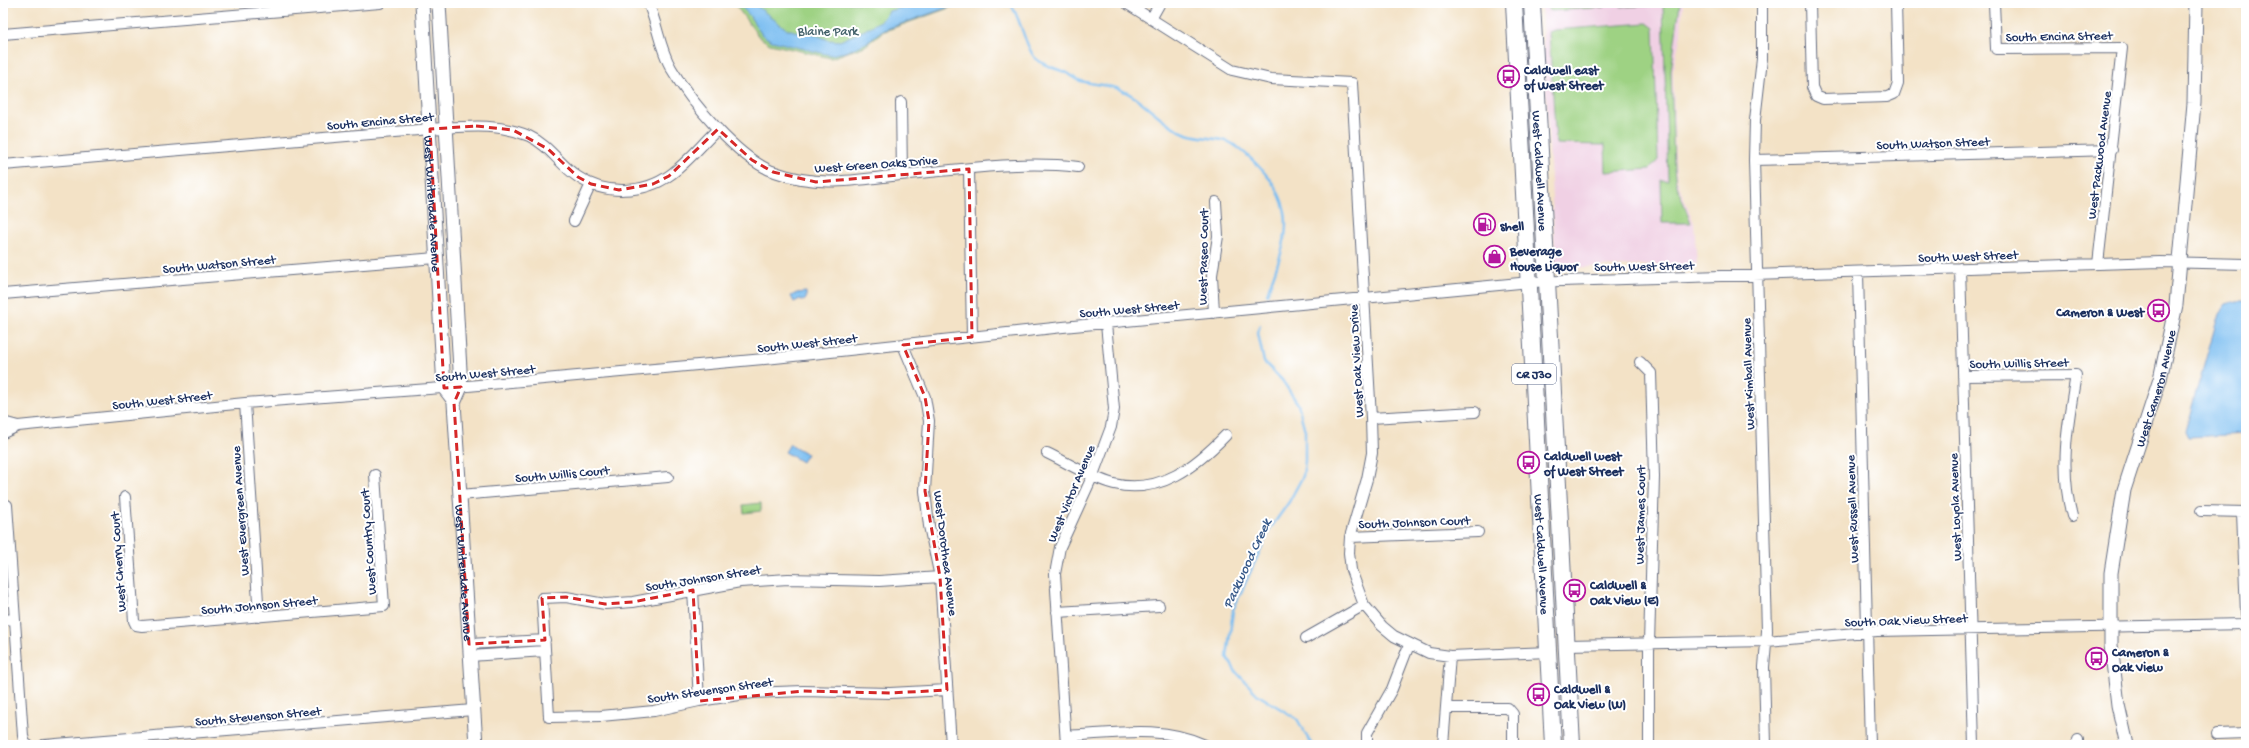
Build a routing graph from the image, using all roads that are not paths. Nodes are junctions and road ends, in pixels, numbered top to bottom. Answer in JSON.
{"nodes":[{"id":1,"x":380,"y":3,"type":"edge"},
{"id":2,"x":422,"y":3,"type":"edge"},
{"id":3,"x":439,"y":3,"type":"edge"},
{"id":4,"x":648,"y":3,"type":"edge"},
{"id":5,"x":1126,"y":3,"type":"edge"},
{"id":6,"x":1160,"y":3,"type":"edge"},
{"id":7,"x":1514,"y":3,"type":"edge"},
{"id":8,"x":1523,"y":3,"type":"edge"},
{"id":9,"x":1532,"y":3,"type":"edge"},
{"id":10,"x":1762,"y":3,"type":"edge"},
{"id":11,"x":1810,"y":3,"type":"edge"},
{"id":12,"x":1896,"y":3,"type":"edge"},
{"id":13,"x":1994,"y":3,"type":"edge"},
{"id":14,"x":2196,"y":3,"type":"edge"},
{"id":15,"x":1151,"y":19,"type":"junction"},
{"id":16,"x":1534,"y":26,"type":"junction"},
{"id":17,"x":3,"y":34,"type":"edge"},
{"id":18,"x":2122,"y":48,"type":"joint"},
{"id":19,"x":901,"y":102,"type":"dead end"},
{"id":20,"x":447,"y":128,"type":"junction"},
{"id":21,"x":718,"y":128,"type":"junction"},
{"id":22,"x":430,"y":129,"type":"junction"},
{"id":23,"x":2112,"y":150,"type":"junction"},
{"id":24,"x":1754,"y":160,"type":"junction"},
{"id":25,"x":3,"y":165,"type":"edge"},
{"id":26,"x":1078,"y":166,"type":"dead end"},
{"id":27,"x":969,"y":169,"type":"junction"},
{"id":28,"x":902,"y":175,"type":"junction"},
{"id":29,"x":591,"y":184,"type":"junction"},
{"id":30,"x":1216,"y":202,"type":"dead end"},
{"id":31,"x":574,"y":221,"type":"dead end"},
{"id":32,"x":436,"y":258,"type":"junction"},
{"id":33,"x":2181,"y":262,"type":"junction"},
{"id":34,"x":2098,"y":264,"type":"junction"},
{"id":35,"x":2246,"y":264,"type":"edge"},
{"id":36,"x":1960,"y":268,"type":"junction"},
{"id":37,"x":1858,"y":273,"type":"junction"},
{"id":38,"x":1757,"y":275,"type":"junction"},
{"id":39,"x":1548,"y":281,"type":"junction"},
{"id":40,"x":1530,"y":282,"type":"junction"},
{"id":41,"x":3,"y":294,"type":"edge"},
{"id":42,"x":1365,"y":299,"type":"junction"},
{"id":43,"x":1214,"y":313,"type":"junction"},
{"id":44,"x":1106,"y":324,"type":"junction"},
{"id":45,"x":972,"y":336,"type":"junction"},
{"id":46,"x":903,"y":345,"type":"junction"},
{"id":47,"x":1640,"y":362,"type":"dead end"},
{"id":48,"x":1963,"y":376,"type":"junction"},
{"id":49,"x":461,"y":387,"type":"junction"},
{"id":50,"x":444,"y":388,"type":"junction"},
{"id":51,"x":454,"y":401,"type":"junction"},
{"id":52,"x":245,"y":403,"type":"junction"},
{"id":53,"x":1476,"y":412,"type":"dead end"},
{"id":54,"x":1371,"y":418,"type":"junction"},
{"id":55,"x":3,"y":422,"type":"edge"},
{"id":56,"x":18,"y":426,"type":"junction"},
{"id":57,"x":3,"y":433,"type":"edge"},
{"id":58,"x":1226,"y":435,"type":"dead end"},
{"id":59,"x":1047,"y":452,"type":"dead end"},
{"id":60,"x":375,"y":475,"type":"dead end"},
{"id":61,"x":1093,"y":475,"type":"junction"},
{"id":62,"x":668,"y":477,"type":"dead end"},
{"id":63,"x":460,"y":495,"type":"junction"},
{"id":64,"x":125,"y":497,"type":"dead end"},
{"id":65,"x":7,"y":505,"type":"dead end"},
{"id":66,"x":2201,"y":511,"type":"dead end"},
{"id":67,"x":2244,"y":512,"type":"edge"},
{"id":68,"x":2072,"y":516,"type":"dead end"},
{"id":69,"x":1478,"y":532,"type":"dead end"},
{"id":70,"x":1350,"y":537,"type":"junction"},
{"id":71,"x":1543,"y":545,"type":"junction"},
{"id":72,"x":940,"y":577,"type":"junction"},
{"id":73,"x":693,"y":590,"type":"junction"},
{"id":74,"x":1364,"y":605,"type":"junction"},
{"id":75,"x":384,"y":606,"type":"joint"},
{"id":76,"x":1159,"y":606,"type":"dead end"},
{"id":77,"x":1057,"y":612,"type":"junction"},
{"id":78,"x":2246,"y":614,"type":"edge"},
{"id":79,"x":259,"y":617,"type":"junction"},
{"id":80,"x":14,"y":619,"type":"junction"},
{"id":81,"x":3,"y":620,"type":"edge"},
{"id":82,"x":2246,"y":624,"type":"edge"},
{"id":83,"x":136,"y":625,"type":"joint"},
{"id":84,"x":2110,"y":626,"type":"junction"},
{"id":85,"x":1970,"y":629,"type":"junction"},
{"id":86,"x":1868,"y":632,"type":"junction"},
{"id":87,"x":1306,"y":638,"type":"dead end"},
{"id":88,"x":545,"y":640,"type":"junction"},
{"id":89,"x":1767,"y":640,"type":"junction"},
{"id":90,"x":1649,"y":643,"type":"junction"},
{"id":91,"x":1409,"y":645,"type":"junction"},
{"id":92,"x":1566,"y":645,"type":"junction"},
{"id":93,"x":470,"y":650,"type":"junction"},
{"id":94,"x":545,"y":651,"type":"junction"},
{"id":95,"x":1548,"y":652,"type":"junction"},
{"id":96,"x":1450,"y":656,"type":"junction"},
{"id":97,"x":947,"y":690,"type":"junction"},
{"id":98,"x":699,"y":701,"type":"junction"},
{"id":99,"x":1446,"y":708,"type":"junction"},
{"id":100,"x":473,"y":710,"type":"junction"},
{"id":101,"x":2246,"y":733,"type":"edge"},
{"id":102,"x":2217,"y":734,"type":"dead end"},
{"id":103,"x":1066,"y":741,"type":"edge"},
{"id":104,"x":26,"y":745,"type":"edge"},
{"id":105,"x":44,"y":745,"type":"edge"},
{"id":106,"x":476,"y":745,"type":"edge"},
{"id":107,"x":952,"y":745,"type":"edge"},
{"id":108,"x":1205,"y":745,"type":"edge"},
{"id":109,"x":1367,"y":745,"type":"edge"},
{"id":110,"x":1443,"y":745,"type":"edge"},
{"id":111,"x":1513,"y":745,"type":"edge"},
{"id":112,"x":1553,"y":745,"type":"edge"},
{"id":113,"x":1572,"y":745,"type":"edge"},
{"id":114,"x":1649,"y":745,"type":"edge"},
{"id":115,"x":1766,"y":745,"type":"edge"},
{"id":116,"x":1870,"y":745,"type":"edge"},
{"id":117,"x":1974,"y":745,"type":"edge"},
{"id":118,"x":2127,"y":745,"type":"edge"}],
"edges":[{"from":1,"to":17,"type":"street"},
{"from":2,"to":22,"type":"street","name":"West Whitendale Avenue"},
{"from":3,"to":20,"type":"street","name":"West Whitendale Avenue"},
{"from":4,"to":21,"type":"street","name":"West Green Oaks Drive"},
{"from":5,"to":15,"type":"street"},
{"from":6,"to":15,"type":"street"},
{"from":7,"to":40,"type":"main road","name":"West Caldwell Avenue","number":"CR J30"},
{"from":8,"to":16,"type":"main road"},
{"from":9,"to":16,"type":"main road","name":"West Caldwell Avenue","number":"CR J30"},
{"from":10,"to":24,"type":"street","name":"West Kimball Avenue"},
{"from":11,"to":12,"type":"street"},
{"from":13,"to":18,"type":"street","name":"South Encina Street"},
{"from":14,"to":33,"type":"street","name":"West Cameron Avenue"},
{"from":15,"to":42,"type":"street","name":"West Oak View Drive"},
{"from":16,"to":39,"type":"main road","name":"West Caldwell Avenue","number":"CR J30"},
{"from":18,"to":23,"type":"street","name":"West Packwood Avenue"},
{"from":19,"to":28,"type":"street"},
{"from":20,"to":22,"type":"street","name":"South Encina Street"},
{"from":20,"to":29,"type":"street","name":"South Encina Street"},
{"from":20,"to":49,"type":"street","name":"West Whitendale Avenue"},
{"from":21,"to":28,"type":"street","name":"West Green Oaks Drive"},
{"from":21,"to":29,"type":"street","name":"South Encina Street"},
{"from":22,"to":25,"type":"street","name":"South Encina Street"},
{"from":22,"to":32,"type":"street","name":"West Whitendale Avenue"},
{"from":23,"to":24,"type":"street","name":"South Watson Street"},
{"from":23,"to":34,"type":"street","name":"West Packwood Avenue"},
{"from":24,"to":38,"type":"street","name":"West Kimball Avenue"},
{"from":26,"to":27,"type":"street","name":"West Green Oaks Drive"},
{"from":27,"to":28,"type":"street","name":"West Green Oaks Drive"},
{"from":27,"to":45,"type":"street"},
{"from":29,"to":31,"type":"street"},
{"from":30,"to":43,"type":"street","name":"West Paseo Court"},
{"from":32,"to":41,"type":"street","name":"South Watson Street"},
{"from":32,"to":50,"type":"street","name":"West Whitendale Avenue"},
{"from":33,"to":34,"type":"street","name":"South West Street"},
{"from":33,"to":35,"type":"street","name":"South West Street"},
{"from":33,"to":84,"type":"street","name":"West Cameron Avenue"},
{"from":34,"to":36,"type":"street","name":"South West Street"},
{"from":36,"to":37,"type":"street","name":"South West Street"},
{"from":36,"to":48,"type":"street","name":"West Loyola Avenue"},
{"from":37,"to":38,"type":"street","name":"South West Street"},
{"from":37,"to":86,"type":"street","name":"West Russell Avenue"},
{"from":38,"to":39,"type":"street","name":"South West Street"},
{"from":38,"to":89,"type":"street","name":"West Kimball Avenue"},
{"from":39,"to":40,"type":"street","name":"South West Street"},
{"from":39,"to":92,"type":"main road","name":"West Caldwell Avenue","number":"CR J30"},
{"from":40,"to":42,"type":"street","name":"South West Street"},
{"from":40,"to":71,"type":"main road","name":"West Caldwell Avenue","number":"CR J30"},
{"from":42,"to":43,"type":"street","name":"South West Street"},
{"from":42,"to":54,"type":"street","name":"West Oak View Drive"},
{"from":43,"to":44,"type":"street","name":"South West Street"},
{"from":44,"to":45,"type":"street","name":"South West Street"},
{"from":44,"to":61,"type":"street","name":"West Victor Avenue"},
{"from":45,"to":46,"type":"street","name":"South West Street"},
{"from":46,"to":49,"type":"street","name":"South West Street"},
{"from":46,"to":72,"type":"street","name":"West Dorothea Avenue"},
{"from":47,"to":90,"type":"street","name":"West James Court"},
{"from":48,"to":68,"type":"street","name":"South Willis Street"},
{"from":48,"to":85,"type":"street","name":"West Loyola Avenue"},
{"from":49,"to":50,"type":"street","name":"South West Street"},
{"from":49,"to":51,"type":"street","name":"West Whitendale Avenue"},
{"from":50,"to":51,"type":"street"},
{"from":50,"to":52,"type":"street","name":"South West Street"},
{"from":51,"to":63,"type":"street","name":"West Whitendale Avenue"},
{"from":52,"to":56,"type":"street","name":"South West Street"},
{"from":52,"to":79,"type":"street","name":"West Evergreen Avenue"},
{"from":53,"to":54,"type":"street"},
{"from":54,"to":70,"type":"street","name":"West Oak View Drive"},
{"from":55,"to":56,"type":"street","name":"South West Street"},
{"from":56,"to":57,"type":"street","name":"South West Street"},
{"from":58,"to":61,"type":"street"},
{"from":59,"to":61,"type":"street"},
{"from":60,"to":75,"type":"street","name":"West Country Court"},
{"from":61,"to":77,"type":"street","name":"West Victor Avenue"},
{"from":62,"to":63,"type":"street","name":"South Willis Court"},
{"from":63,"to":93,"type":"street","name":"West Whitendale Avenue"},
{"from":64,"to":83,"type":"street","name":"West Cherry Court"},
{"from":65,"to":80,"type":"street"},
{"from":66,"to":67,"type":"street"},
{"from":67,"to":78,"type":"street"},
{"from":69,"to":70,"type":"street","name":"South Johnson Court"},
{"from":70,"to":74,"type":"street","name":"West Oak View Drive"},
{"from":71,"to":92,"type":"main road"},
{"from":71,"to":95,"type":"main road","name":"West Caldwell Avenue","number":"CR J30"},
{"from":72,"to":73,"type":"street","name":"South Johnson Street"},
{"from":72,"to":97,"type":"street","name":"West Dorothea Avenue"},
{"from":73,"to":88,"type":"street","name":"South Johnson Street"},
{"from":73,"to":98,"type":"street"},
{"from":74,"to":87,"type":"street"},
{"from":74,"to":91,"type":"street","name":"West Oak View Drive"},
{"from":75,"to":79,"type":"street","name":"South Johnson Street"},
{"from":76,"to":77,"type":"street"},
{"from":77,"to":103,"type":"street","name":"West Victor Avenue"},
{"from":79,"to":83,"type":"street","name":"South Johnson Street"},
{"from":80,"to":81,"type":"street"},
{"from":80,"to":104,"type":"street"},
{"from":82,"to":84,"type":"street","name":"South Oak View Street"},
{"from":84,"to":85,"type":"street","name":"South Oak View Street"},
{"from":84,"to":118,"type":"street","name":"West Cameron Avenue"},
{"from":85,"to":86,"type":"street","name":"South Oak View Street"},
{"from":85,"to":117,"type":"street","name":"West Loyola Avenue"},
{"from":86,"to":89,"type":"street","name":"South Oak View Street"},
{"from":86,"to":116,"type":"street","name":"West Russell Avenue"},
{"from":88,"to":93,"type":"street"},
{"from":88,"to":94,"type":"street"},
{"from":89,"to":90,"type":"street","name":"South Oak View Street"},
{"from":89,"to":115,"type":"street","name":"West Kimball Avenue"},
{"from":90,"to":92,"type":"street","name":"South Oak View Street"},
{"from":90,"to":114,"type":"street","name":"West James Court"},
{"from":91,"to":96,"type":"street","name":"West Oak View Drive"},
{"from":91,"to":109,"type":"street"},
{"from":92,"to":113,"type":"main road","name":"West Caldwell Avenue","number":"CR J30"},
{"from":93,"to":94,"type":"street"},
{"from":93,"to":100,"type":"street","name":"West Whitendale Avenue"},
{"from":94,"to":98,"type":"street","name":"South Stevenson Street"},
{"from":95,"to":96,"type":"street","name":"West Oak View Drive"},
{"from":95,"to":112,"type":"main road","name":"West Caldwell Avenue","number":"CR J30"},
{"from":96,"to":99,"type":"street"},
{"from":97,"to":98,"type":"street","name":"South Stevenson Street"},
{"from":97,"to":107,"type":"street","name":"West Dorothea Avenue"},
{"from":99,"to":110,"type":"street"},
{"from":99,"to":111,"type":"street"},
{"from":100,"to":105,"type":"street","name":"South Stevenson Street"},
{"from":100,"to":106,"type":"street","name":"West Whitendale Avenue"},
{"from":101,"to":102,"type":"street"},
{"from":103,"to":108,"type":"street"}]}
